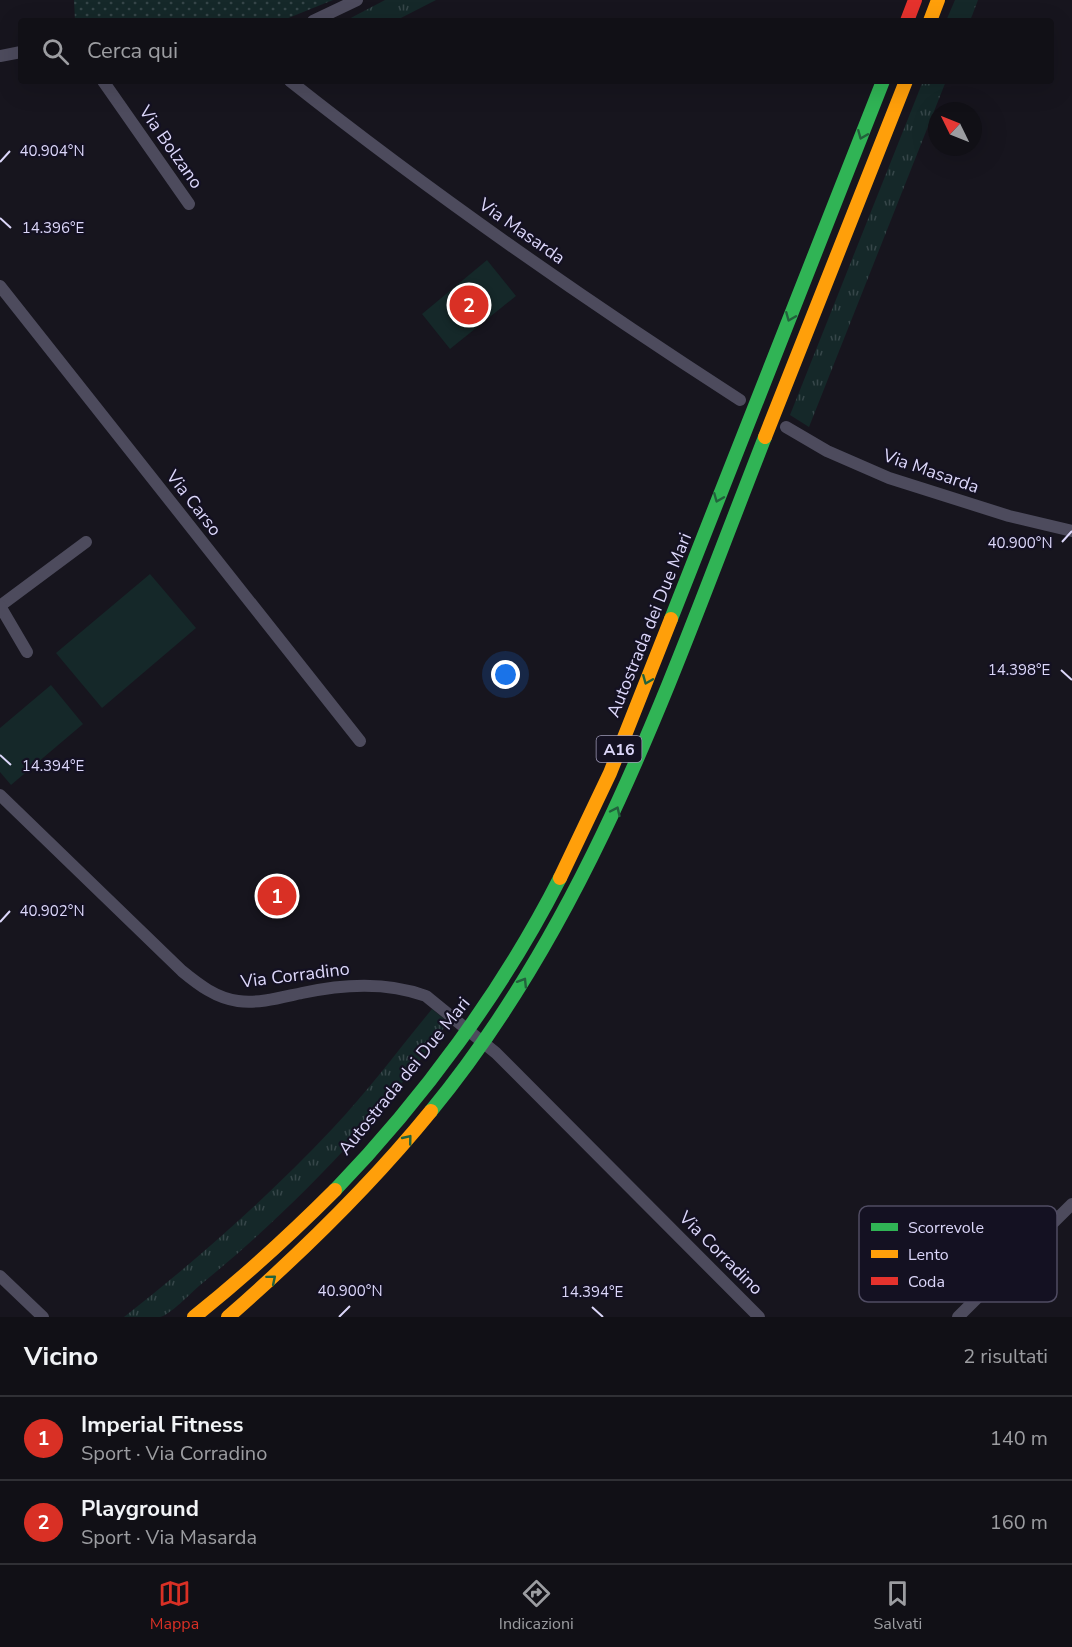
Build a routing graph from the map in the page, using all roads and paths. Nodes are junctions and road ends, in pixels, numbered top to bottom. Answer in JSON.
{"nodes":[{"id":1,"x":357,"y":0,"type":"edge"},
{"id":2,"x":915,"y":0,"type":"edge"},
{"id":3,"x":938,"y":0,"type":"edge"},
{"id":4,"x":320,"y":18,"type":"edge"},
{"id":5,"x":908,"y":18,"type":"edge"},
{"id":6,"x":931,"y":18,"type":"edge"},
{"id":7,"x":18,"y":53,"type":"edge"},
{"id":8,"x":0,"y":56,"type":"edge"},
{"id":9,"x":105,"y":84,"type":"edge"},
{"id":10,"x":294,"y":84,"type":"edge"},
{"id":11,"x":882,"y":84,"type":"edge"},
{"id":12,"x":905,"y":84,"type":"edge"},
{"id":13,"x":189,"y":204,"type":"dead end"},
{"id":14,"x":0,"y":286,"type":"edge"},
{"id":15,"x":740,"y":400,"type":"dead end"},
{"id":16,"x":786,"y":427,"type":"dead end"},
{"id":17,"x":1072,"y":531,"type":"edge"},
{"id":18,"x":86,"y":542,"type":"dead end"},
{"id":19,"x":0,"y":606,"type":"edge"},
{"id":20,"x":27,"y":652,"type":"dead end"},
{"id":21,"x":360,"y":741,"type":"dead end"},
{"id":22,"x":0,"y":795,"type":"edge"},
{"id":23,"x":1072,"y":1204,"type":"edge"},
{"id":24,"x":1057,"y":1219,"type":"edge"},
{"id":25,"x":0,"y":1276,"type":"edge"},
{"id":26,"x":973,"y":1302,"type":"edge"},
{"id":27,"x":44,"y":1317,"type":"edge"},
{"id":28,"x":194,"y":1317,"type":"edge"},
{"id":29,"x":228,"y":1317,"type":"edge"},
{"id":30,"x":759,"y":1317,"type":"edge"},
{"id":31,"x":958,"y":1317,"type":"edge"}],
"edges":[{"from":1,"to":4,"type":"street"},
{"from":2,"to":5,"type":"highway"},
{"from":3,"to":6,"type":"highway"},
{"from":7,"to":8,"type":"street"},
{"from":9,"to":13,"type":"street","name":"Via Bolzano"},
{"from":10,"to":15,"type":"street","name":"Via Masarda"},
{"from":11,"to":28,"type":"highway","name":"Autostrada dei Due Mari","number":"A16","one_way":true,"bridge":true},
{"from":29,"to":12,"type":"highway","number":"A16","one_way":true,"bridge":true},
{"from":14,"to":21,"type":"street","name":"Via Carso"},
{"from":16,"to":17,"type":"street","name":"Via Masarda"},
{"from":18,"to":19,"type":"street"},
{"from":19,"to":20,"type":"street"},
{"from":22,"to":30,"type":"street","name":"Via Corradino"},
{"from":23,"to":24,"type":"street"},
{"from":25,"to":27,"type":"street"},
{"from":26,"to":31,"type":"street"}]}
